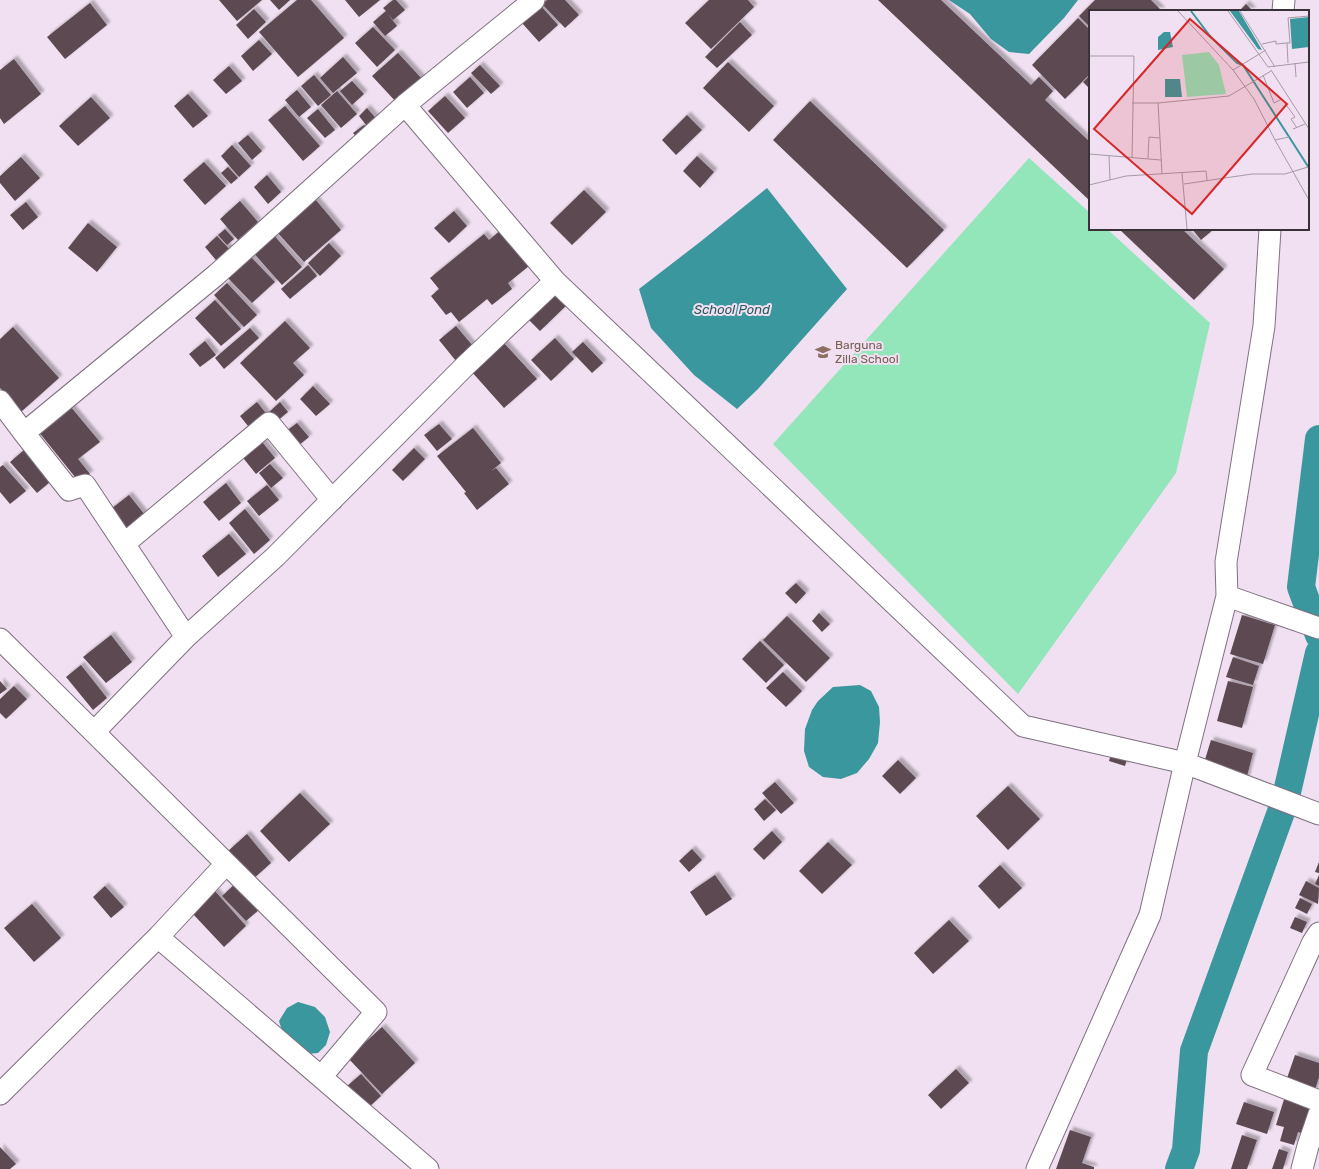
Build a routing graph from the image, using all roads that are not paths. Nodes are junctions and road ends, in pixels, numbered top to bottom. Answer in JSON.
{"nodes":[{"id":1,"x":534,"y":0,"type":"edge"},
{"id":2,"x":1284,"y":0,"type":"edge"},
{"id":3,"x":1283,"y":10,"type":"edge"},
{"id":4,"x":405,"y":105,"type":"junction"},
{"id":5,"x":1270,"y":230,"type":"edge"},
{"id":6,"x":554,"y":281,"type":"junction"},
{"id":7,"x":0,"y":400,"type":"edge"},
{"id":8,"x":24,"y":433,"type":"junction"},
{"id":9,"x":332,"y":500,"type":"junction"},
{"id":10,"x":124,"y":544,"type":"junction"},
{"id":11,"x":1227,"y":596,"type":"junction"},
{"id":12,"x":1319,"y":628,"type":"edge"},
{"id":13,"x":186,"y":637,"type":"junction"},
{"id":14,"x":0,"y":639,"type":"edge"},
{"id":15,"x":94,"y":732,"type":"junction"},
{"id":16,"x":1185,"y":763,"type":"junction"},
{"id":17,"x":1319,"y":814,"type":"edge"},
{"id":18,"x":226,"y":864,"type":"junction"},
{"id":19,"x":1319,"y":933,"type":"edge"},
{"id":20,"x":158,"y":937,"type":"junction"},
{"id":21,"x":320,"y":1077,"type":"junction"},
{"id":22,"x":0,"y":1094,"type":"edge"},
{"id":23,"x":1319,"y":1101,"type":"edge"},
{"id":24,"x":1319,"y":1114,"type":"edge"},
{"id":25,"x":428,"y":1169,"type":"edge"},
{"id":26,"x":1037,"y":1169,"type":"edge"},
{"id":27,"x":1302,"y":1169,"type":"edge"}],
"edges":[{"from":1,"to":4,"type":"street"},
{"from":2,"to":3,"type":"street"},
{"from":4,"to":6,"type":"street"},
{"from":4,"to":8,"type":"street"},
{"from":5,"to":11,"type":"street"},
{"from":6,"to":9,"type":"street"},
{"from":6,"to":16,"type":"street"},
{"from":7,"to":8,"type":"street"},
{"from":8,"to":10,"type":"street"},
{"from":9,"to":10,"type":"street"},
{"from":9,"to":13,"type":"street"},
{"from":10,"to":13,"type":"street"},
{"from":11,"to":12,"type":"street"},
{"from":11,"to":16,"type":"street"},
{"from":13,"to":15,"type":"street"},
{"from":14,"to":15,"type":"street"},
{"from":15,"to":18,"type":"street"},
{"from":16,"to":17,"type":"street"},
{"from":16,"to":26,"type":"street"},
{"from":18,"to":20,"type":"street"},
{"from":18,"to":21,"type":"street"},
{"from":19,"to":23,"type":"street"},
{"from":20,"to":21,"type":"street"},
{"from":20,"to":22,"type":"street"},
{"from":21,"to":25,"type":"street"},
{"from":24,"to":27,"type":"street"}]}
